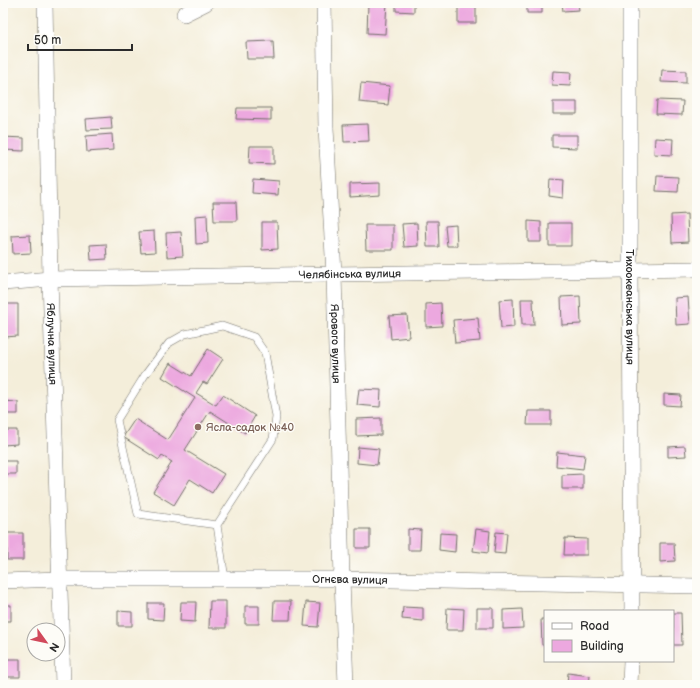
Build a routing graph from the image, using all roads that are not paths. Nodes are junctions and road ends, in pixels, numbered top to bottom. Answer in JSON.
{"nodes":[{"id":1,"x":45,"y":3,"type":"edge"},
{"id":2,"x":206,"y":3,"type":"edge"},
{"id":3,"x":324,"y":3,"type":"edge"},
{"id":4,"x":630,"y":3,"type":"edge"},
{"id":5,"x":184,"y":14,"type":"dead end"},
{"id":6,"x":697,"y":269,"type":"edge"},
{"id":7,"x":630,"y":270,"type":"junction"},
{"id":8,"x":334,"y":274,"type":"junction"},
{"id":9,"x":50,"y":280,"type":"junction"},
{"id":10,"x":3,"y":282,"type":"edge"},
{"id":11,"x":217,"y":525,"type":"junction"},
{"id":12,"x":59,"y":579,"type":"junction"},
{"id":13,"x":225,"y":579,"type":"junction"},
{"id":14,"x":342,"y":579,"type":"junction"},
{"id":15,"x":3,"y":581,"type":"edge"},
{"id":16,"x":632,"y":585,"type":"junction"},
{"id":17,"x":697,"y":586,"type":"edge"},
{"id":18,"x":632,"y":610,"type":"edge"},
{"id":19,"x":631,"y":662,"type":"edge"},
{"id":20,"x":63,"y":685,"type":"edge"},
{"id":21,"x":346,"y":685,"type":"edge"},
{"id":22,"x":630,"y":685,"type":"edge"}],
"edges":[{"from":1,"to":9,"type":"street","name":"Яблучна вулиця"},
{"from":2,"to":5,"type":"street"},
{"from":3,"to":8,"type":"street","name":"Ярового вулиця"},
{"from":4,"to":7,"type":"street","name":"Тихоокеанська вулиця"},
{"from":6,"to":7,"type":"street","name":"Челябінська вулиця"},
{"from":7,"to":8,"type":"street","name":"Челябінська вулиця"},
{"from":7,"to":16,"type":"street","name":"Тихоокеанська вулиця"},
{"from":8,"to":9,"type":"street","name":"Челябінська вулиця"},
{"from":8,"to":14,"type":"street","name":"Ярового вулиця"},
{"from":9,"to":10,"type":"street","name":"Челябінська вулиця"},
{"from":9,"to":12,"type":"street","name":"Яблучна вулиця"},
{"from":11,"to":11,"type":"lane"},
{"from":11,"to":13,"type":"lane"},
{"from":12,"to":13,"type":"street","name":"Огнєва вулиця"},
{"from":12,"to":15,"type":"street","name":"Огнєва вулиця"},
{"from":12,"to":20,"type":"street","name":"Яблучна вулиця"},
{"from":13,"to":14,"type":"street","name":"Огнєва вулиця"},
{"from":14,"to":16,"type":"street","name":"Огнєва вулиця"},
{"from":14,"to":21,"type":"street","name":"Ярового вулиця"},
{"from":16,"to":17,"type":"street","name":"Огнєва вулиця"},
{"from":16,"to":18,"type":"street","name":"Тихоокеанська вулиця"},
{"from":19,"to":22,"type":"street"}]}
